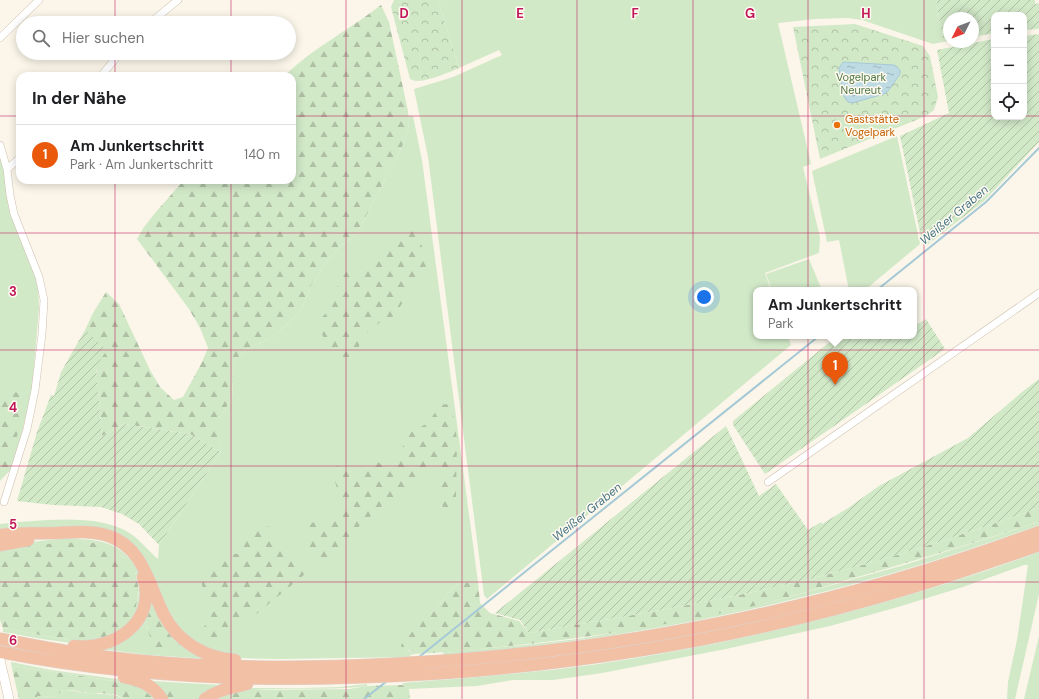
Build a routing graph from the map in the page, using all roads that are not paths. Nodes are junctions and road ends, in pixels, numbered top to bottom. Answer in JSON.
{"nodes":[{"id":1,"x":39,"y":0,"type":"edge"},
{"id":2,"x":178,"y":0,"type":"edge"},
{"id":3,"x":23,"y":16,"type":"edge"},
{"id":4,"x":159,"y":16,"type":"edge"},
{"id":5,"x":16,"y":22,"type":"edge"},
{"id":6,"x":0,"y":38,"type":"edge"},
{"id":7,"x":114,"y":60,"type":"edge"},
{"id":8,"x":104,"y":72,"type":"edge"},
{"id":9,"x":0,"y":145,"type":"edge"},
{"id":10,"x":16,"y":161,"type":"edge"},
{"id":11,"x":7,"y":169,"type":"junction"},
{"id":12,"x":1039,"y":293,"type":"edge"},
{"id":13,"x":768,"y":482,"type":"dead end"},
{"id":14,"x":4,"y":502,"type":"dead end"},
{"id":15,"x":1039,"y":532,"type":"edge"},
{"id":16,"x":0,"y":535,"type":"edge"},
{"id":17,"x":0,"y":545,"type":"edge"},
{"id":18,"x":1039,"y":545,"type":"edge"},
{"id":19,"x":0,"y":639,"type":"edge"},
{"id":20,"x":24,"y":644,"type":"junction"},
{"id":21,"x":0,"y":652,"type":"edge"},
{"id":22,"x":0,"y":660,"type":"edge"},
{"id":23,"x":281,"y":667,"type":"junction"},
{"id":24,"x":92,"y":668,"type":"junction"},
{"id":25,"x":266,"y":679,"type":"junction"},
{"id":26,"x":9,"y":699,"type":"edge"},
{"id":27,"x":162,"y":699,"type":"edge"},
{"id":28,"x":205,"y":699,"type":"edge"}],
"edges":[{"from":1,"to":3,"type":"street"},
{"from":2,"to":4,"type":"street"},
{"from":5,"to":6,"type":"street"},
{"from":7,"to":8,"type":"street"},
{"from":9,"to":11,"type":"street"},
{"from":10,"to":11,"type":"street"},
{"from":11,"to":14,"type":"street"},
{"from":12,"to":13,"type":"street"},
{"from":15,"to":23,"type":"highway"},
{"from":16,"to":23,"type":"highway"},
{"from":17,"to":20,"type":"highway"},
{"from":18,"to":25,"type":"highway"},
{"from":19,"to":20,"type":"highway"},
{"from":20,"to":23,"type":"highway"},
{"from":21,"to":24,"type":"highway"},
{"from":22,"to":26,"type":"main road"},
{"from":24,"to":25,"type":"highway"},
{"from":24,"to":27,"type":"highway"},
{"from":25,"to":28,"type":"highway"}]}
